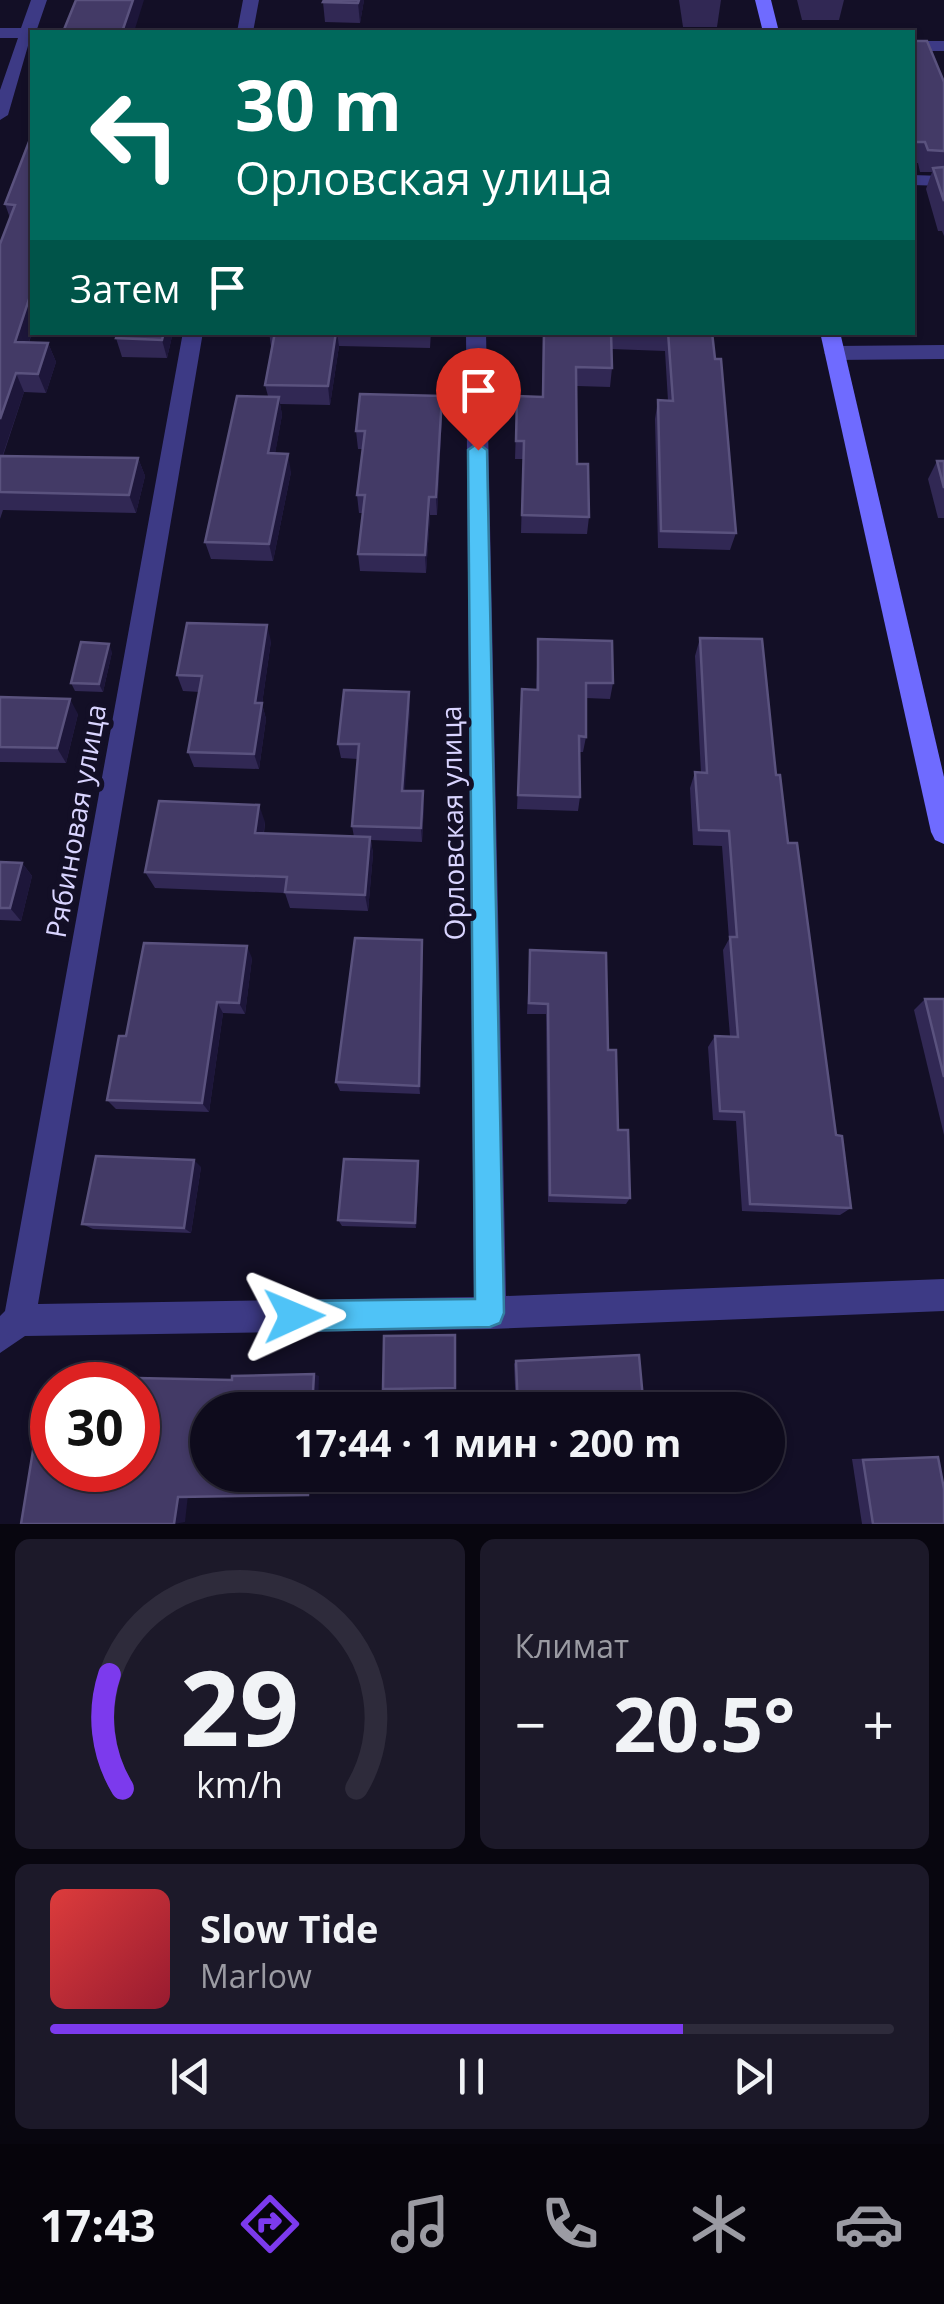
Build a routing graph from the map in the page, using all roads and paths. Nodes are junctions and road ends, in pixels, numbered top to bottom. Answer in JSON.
{"nodes":[{"id":1,"x":39,"y":0,"type":"edge"},
{"id":2,"x":252,"y":0,"type":"edge"},
{"id":3,"x":763,"y":0,"type":"edge"},
{"id":4,"x":31,"y":30,"type":"edge"},
{"id":5,"x":245,"y":30,"type":"edge"},
{"id":6,"x":770,"y":30,"type":"edge"},
{"id":7,"x":0,"y":33,"type":"edge"},
{"id":8,"x":30,"y":33,"type":"edge"},
{"id":9,"x":915,"y":46,"type":"edge"},
{"id":10,"x":944,"y":46,"type":"edge"},
{"id":11,"x":0,"y":114,"type":"edge"},
{"id":12,"x":915,"y":180,"type":"edge"},
{"id":13,"x":944,"y":181,"type":"edge"},
{"id":14,"x":191,"y":335,"type":"edge"},
{"id":15,"x":476,"y":335,"type":"edge"},
{"id":16,"x":832,"y":343,"type":"edge"},
{"id":17,"x":944,"y":352,"type":"edge"},
{"id":18,"x":944,"y":832,"type":"edge"},
{"id":19,"x":0,"y":1292,"type":"edge"},
{"id":20,"x":944,"y":1295,"type":"edge"},
{"id":21,"x":490,"y":1313,"type":"junction"},
{"id":22,"x":10,"y":1329,"type":"edge"}],
"edges":[{"from":1,"to":4,"type":"street"},
{"from":2,"to":5,"type":"street"},
{"from":3,"to":6,"type":"main road"},
{"from":7,"to":8,"type":"street"},
{"from":8,"to":11,"type":"street"},
{"from":9,"to":10,"type":"street"},
{"from":12,"to":13,"type":"street"},
{"from":14,"to":22,"type":"street","name":"Рябиновая улица"},
{"from":15,"to":21,"type":"street","name":"Орловская улица"},
{"from":16,"to":17,"type":"street"},
{"from":16,"to":18,"type":"main road"},
{"from":19,"to":22,"type":"street"},
{"from":20,"to":21,"type":"street"},
{"from":21,"to":22,"type":"street"}]}
